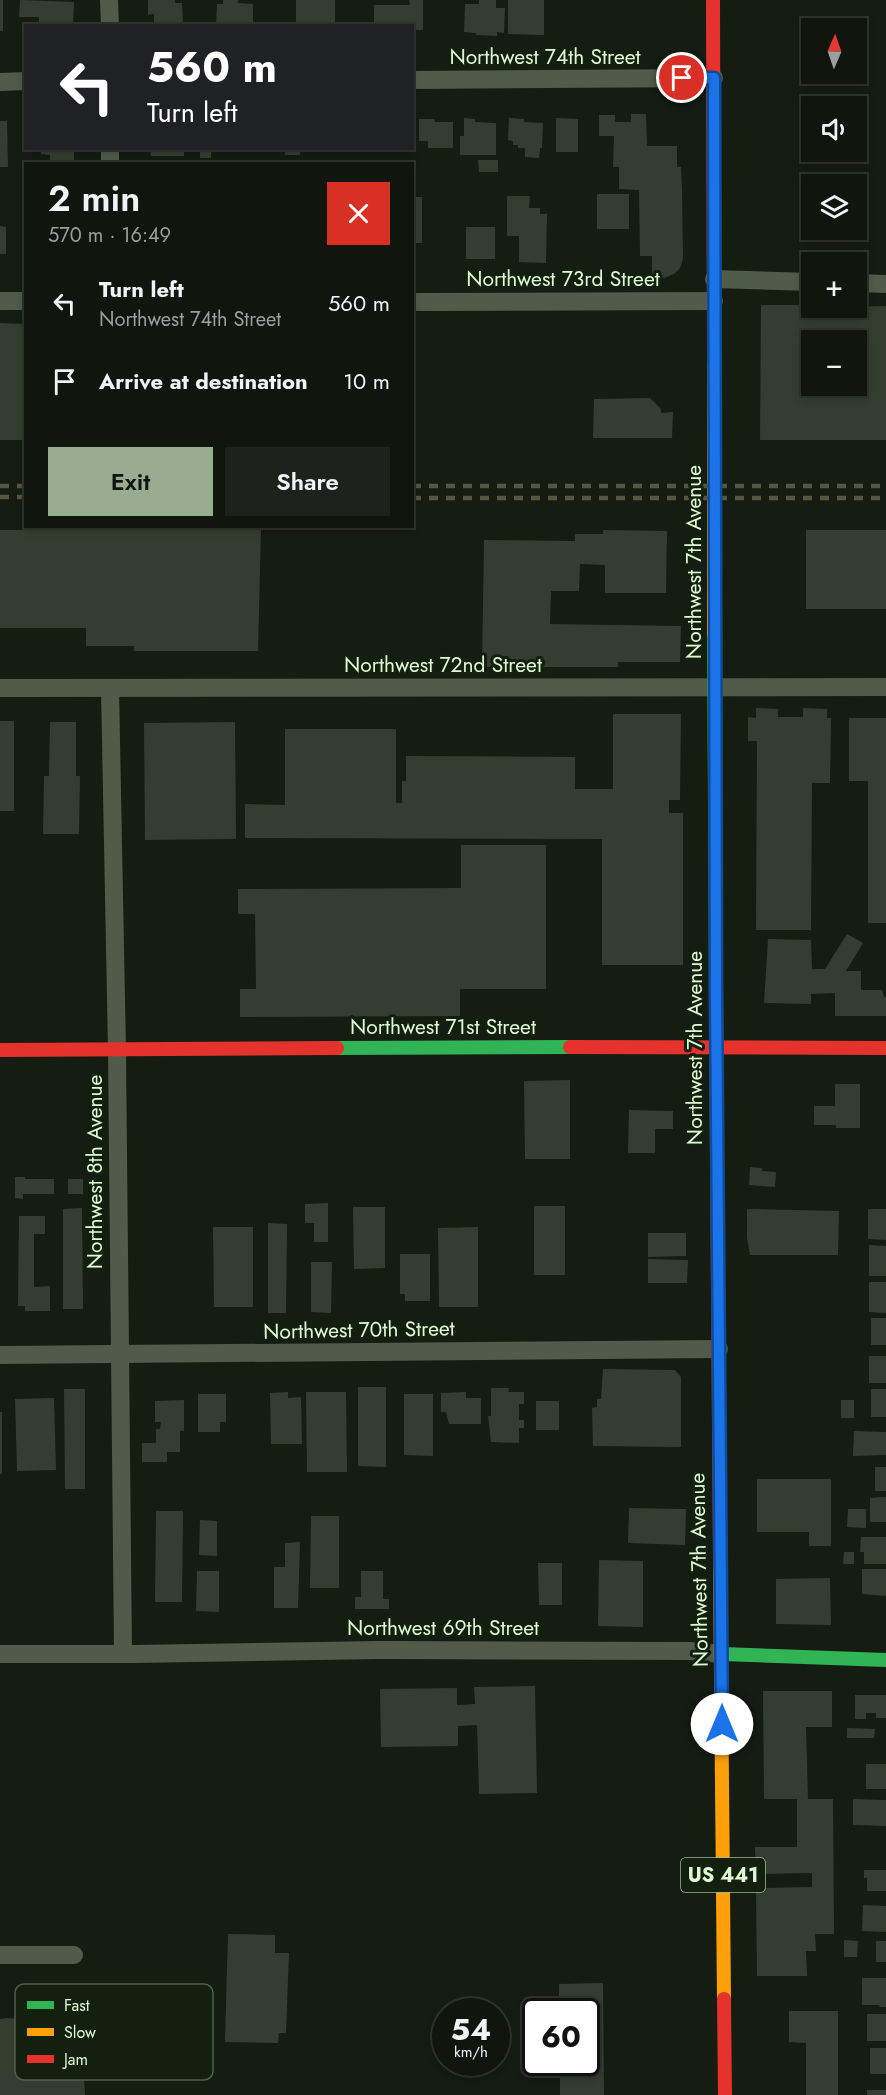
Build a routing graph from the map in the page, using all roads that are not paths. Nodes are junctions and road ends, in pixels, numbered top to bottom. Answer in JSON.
{"nodes":[{"id":1,"x":110,"y":0,"type":"edge"},
{"id":2,"x":713,"y":0,"type":"edge"},
{"id":3,"x":110,"y":24,"type":"edge"},
{"id":4,"x":714,"y":78,"type":"junction"},
{"id":5,"x":414,"y":80,"type":"edge"},
{"id":6,"x":24,"y":81,"type":"edge"},
{"id":7,"x":0,"y":82,"type":"edge"},
{"id":8,"x":714,"y":279,"type":"junction"},
{"id":9,"x":801,"y":282,"type":"edge"},
{"id":10,"x":867,"y":283,"type":"edge"},
{"id":11,"x":886,"y":284,"type":"edge"},
{"id":12,"x":0,"y":301,"type":"edge"},
{"id":13,"x":24,"y":301,"type":"edge"},
{"id":14,"x":714,"y":301,"type":"junction"},
{"id":15,"x":414,"y":302,"type":"edge"},
{"id":16,"x":715,"y":687,"type":"junction"},
{"id":17,"x":886,"y":687,"type":"edge"},
{"id":18,"x":0,"y":688,"type":"edge"},
{"id":19,"x":110,"y":688,"type":"junction"},
{"id":20,"x":716,"y":1046,"type":"junction"},
{"id":21,"x":886,"y":1048,"type":"edge"},
{"id":22,"x":0,"y":1050,"type":"edge"},
{"id":23,"x":117,"y":1051,"type":"junction"},
{"id":24,"x":719,"y":1349,"type":"junction"},
{"id":25,"x":0,"y":1355,"type":"edge"},
{"id":26,"x":120,"y":1355,"type":"junction"},
{"id":27,"x":0,"y":1654,"type":"edge"},
{"id":28,"x":123,"y":1654,"type":"junction"},
{"id":29,"x":722,"y":1654,"type":"junction"},
{"id":30,"x":886,"y":1660,"type":"edge"},
{"id":31,"x":0,"y":1955,"type":"edge"},
{"id":32,"x":75,"y":1955,"type":"dead end"},
{"id":33,"x":725,"y":2095,"type":"edge"}],
"edges":[{"from":1,"to":3,"type":"street"},
{"from":2,"to":4,"type":"main road","name":"Northwest 7th Avenue","number":"US 441"},
{"from":4,"to":5,"type":"street","name":"Northwest 74th Street"},
{"from":4,"to":8,"type":"main road","name":"Northwest 7th Avenue","number":"US 441"},
{"from":6,"to":7,"type":"street"},
{"from":8,"to":9,"type":"street"},
{"from":8,"to":14,"type":"main road","name":"Northwest 7th Avenue","number":"US 441"},
{"from":10,"to":11,"type":"street"},
{"from":12,"to":13,"type":"street"},
{"from":14,"to":15,"type":"street","name":"Northwest 73rd Street"},
{"from":14,"to":16,"type":"main road","name":"Northwest 7th Avenue","number":"US 441"},
{"from":16,"to":17,"type":"street","name":"Northwest 72nd Street"},
{"from":16,"to":19,"type":"street","name":"Northwest 72nd Street"},
{"from":16,"to":20,"type":"main road","name":"Northwest 7th Avenue","number":"US 441"},
{"from":18,"to":19,"type":"street","name":"Northwest 72nd Street"},
{"from":19,"to":23,"type":"street","name":"Northwest 8th Avenue"},
{"from":20,"to":21,"type":"main road","name":"Northwest 71st Street"},
{"from":20,"to":23,"type":"main road","name":"Northwest 71st Street"},
{"from":20,"to":24,"type":"main road","name":"Northwest 7th Avenue","number":"US 441"},
{"from":22,"to":23,"type":"main road","name":"Northwest 71st Street"},
{"from":23,"to":26,"type":"street","name":"Northwest 8th Avenue"},
{"from":24,"to":26,"type":"street","name":"Northwest 70th Street"},
{"from":24,"to":29,"type":"main road","name":"Northwest 7th Avenue","number":"US 441"},
{"from":25,"to":26,"type":"street","name":"Northwest 70th Street"},
{"from":26,"to":28,"type":"street","name":"Northwest 8th Avenue"},
{"from":27,"to":28,"type":"street","name":"Northwest 69th Street"},
{"from":28,"to":29,"type":"street","name":"Northwest 69th Street"},
{"from":29,"to":30,"type":"main road","name":"Northwest 69th Street"},
{"from":29,"to":33,"type":"main road","name":"Northwest 7th Avenue","number":"US 441"},
{"from":31,"to":32,"type":"street"}]}
